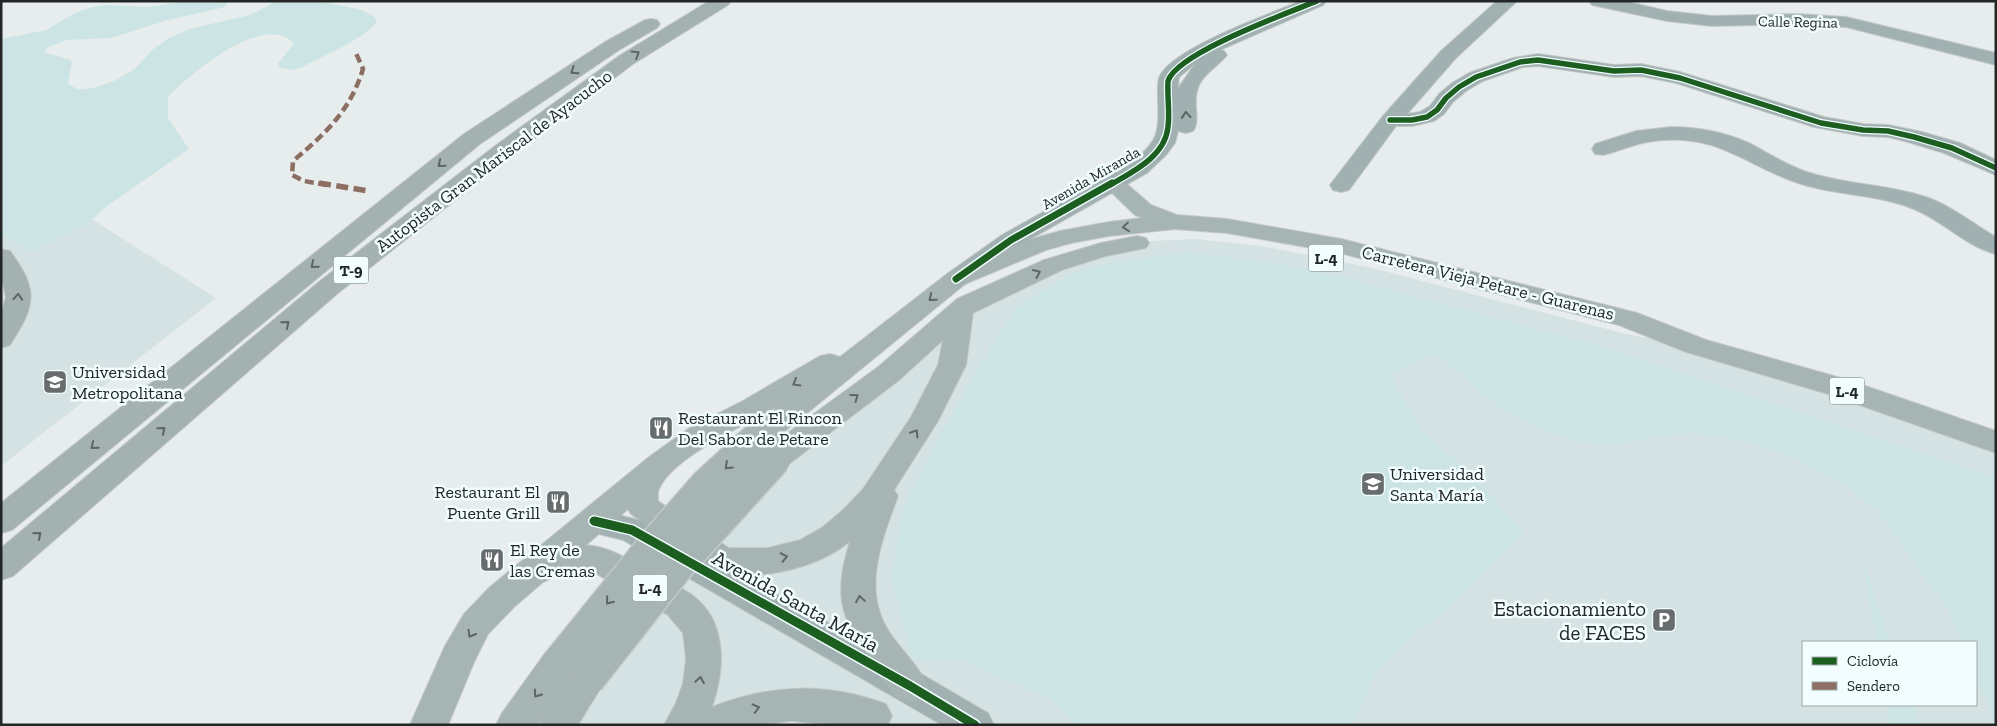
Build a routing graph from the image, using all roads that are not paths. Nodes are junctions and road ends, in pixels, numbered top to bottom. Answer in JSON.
{"nodes":[{"id":1,"x":691,"y":1,"type":"edge"},
{"id":2,"x":722,"y":1,"type":"edge"},
{"id":3,"x":1316,"y":1,"type":"edge"},
{"id":4,"x":1508,"y":1,"type":"edge"},
{"id":5,"x":1598,"y":1,"type":"edge"},
{"id":6,"x":1245,"y":32,"type":"junction"},
{"id":7,"x":1996,"y":59,"type":"edge"},
{"id":8,"x":1390,"y":120,"type":"junction"},
{"id":9,"x":1603,"y":149,"type":"dead end"},
{"id":10,"x":1996,"y":168,"type":"edge"},
{"id":11,"x":1341,"y":185,"type":"dead end"},
{"id":12,"x":1120,"y":190,"type":"junction"},
{"id":13,"x":1175,"y":222,"type":"junction"},
{"id":14,"x":1037,"y":245,"type":"junction"},
{"id":15,"x":1996,"y":247,"type":"edge"},
{"id":16,"x":1,"y":256,"type":"edge"},
{"id":17,"x":956,"y":279,"type":"junction"},
{"id":18,"x":961,"y":309,"type":"junction"},
{"id":19,"x":900,"y":325,"type":"junction"},
{"id":20,"x":1,"y":338,"type":"edge"},
{"id":21,"x":1696,"y":346,"type":"junction"},
{"id":22,"x":1996,"y":442,"type":"edge"},
{"id":23,"x":769,"y":446,"type":"junction"},
{"id":24,"x":660,"y":465,"type":"junction"},
{"id":25,"x":890,"y":475,"type":"junction"},
{"id":26,"x":1,"y":521,"type":"edge"},
{"id":27,"x":604,"y":533,"type":"junction"},
{"id":28,"x":1,"y":566,"type":"edge"},
{"id":29,"x":502,"y":597,"type":"junction"},
{"id":30,"x":574,"y":671,"type":"junction"},
{"id":31,"x":910,"y":686,"type":"junction"},
{"id":32,"x":879,"y":720,"type":"edge"},
{"id":33,"x":429,"y":725,"type":"edge"},
{"id":34,"x":515,"y":725,"type":"edge"},
{"id":35,"x":557,"y":725,"type":"edge"},
{"id":36,"x":683,"y":725,"type":"edge"},
{"id":37,"x":710,"y":725,"type":"edge"},
{"id":38,"x":975,"y":725,"type":"edge"}],
"edges":[{"from":1,"to":26,"type":"highway","name":"Autopista Gran Mariscal de Ayacucho","number":"T-9","one_way":true},
{"from":28,"to":2,"type":"highway","name":"Autopista Gran Mariscal de Ayacucho","number":"T-9","one_way":true},
{"from":3,"to":6,"type":"street","name":"Avenida Miranda"},
{"from":4,"to":8,"type":"street"},
{"from":5,"to":7,"type":"street","name":"Calle Regina"},
{"from":12,"to":6,"type":"street","name":"Avenida Miranda","one_way":true},
{"from":6,"to":17,"type":"street","name":"Avenida Miranda"},
{"from":8,"to":10,"type":"street"},
{"from":8,"to":11,"type":"street"},
{"from":9,"to":15,"type":"street"},
{"from":12,"to":13,"type":"main road"},
{"from":12,"to":14,"type":"street","name":"Avenida Miranda"},
{"from":13,"to":14,"type":"main road","name":"Carretera Vieja Petare - Guarenas","number":"L-4","one_way":true},
{"from":13,"to":21,"type":"main road","name":"Carretera Vieja Petare - Guarenas","number":"L-4"},
{"from":14,"to":17,"type":"main road","name":"Carretera Vieja Petare - Guarenas","number":"L-4"},
{"from":14,"to":18,"type":"main road"},
{"from":20,"to":16,"type":"highway","one_way":true},
{"from":17,"to":19,"type":"main road","name":"Carretera Vieja Petare - Guarenas","number":"L-4","one_way":true},
{"from":18,"to":21,"type":"main road","name":"Carretera Vieja Petare - Guarenas","number":"L-4","one_way":true},
{"from":23,"to":18,"type":"main road","name":"Carretera Vieja Petare - Guarenas","number":"L-4","one_way":true},
{"from":25,"to":18,"type":"main road","number":"L-4","one_way":true},
{"from":19,"to":23,"type":"main road","name":"Carretera Vieja Petare - Guarenas","number":"L-4"},
{"from":19,"to":24,"type":"main road","number":"L-4","one_way":true},
{"from":21,"to":22,"type":"main road","name":"Carretera Vieja Petare - Guarenas","number":"L-4"},
{"from":23,"to":30,"type":"main road","name":"Carretera Vieja Petare - Guarenas","number":"L-4","bridge":true},
{"from":24,"to":25,"type":"main road","number":"L-4","one_way":true},
{"from":24,"to":27,"type":"main road","number":"L-4"},
{"from":31,"to":25,"type":"main road","number":"L-4","one_way":true},
{"from":27,"to":29,"type":"main road","number":"L-4"},
{"from":27,"to":31,"type":"street","name":"Avenida Santa María"},
{"from":29,"to":33,"type":"main road","number":"L-4","one_way":true},
{"from":36,"to":29,"type":"main road","number":"L-4","one_way":true},
{"from":30,"to":34,"type":"main road","name":"Carretera Vieja Petare - Guarenas","number":"L-4","one_way":true},
{"from":30,"to":35,"type":"main road","name":"Carretera Vieja Petare - Guarenas","number":"L-4"},
{"from":31,"to":38,"type":"street","name":"Avenida Santa María"},
{"from":37,"to":32,"type":"main road","one_way":true}]}
